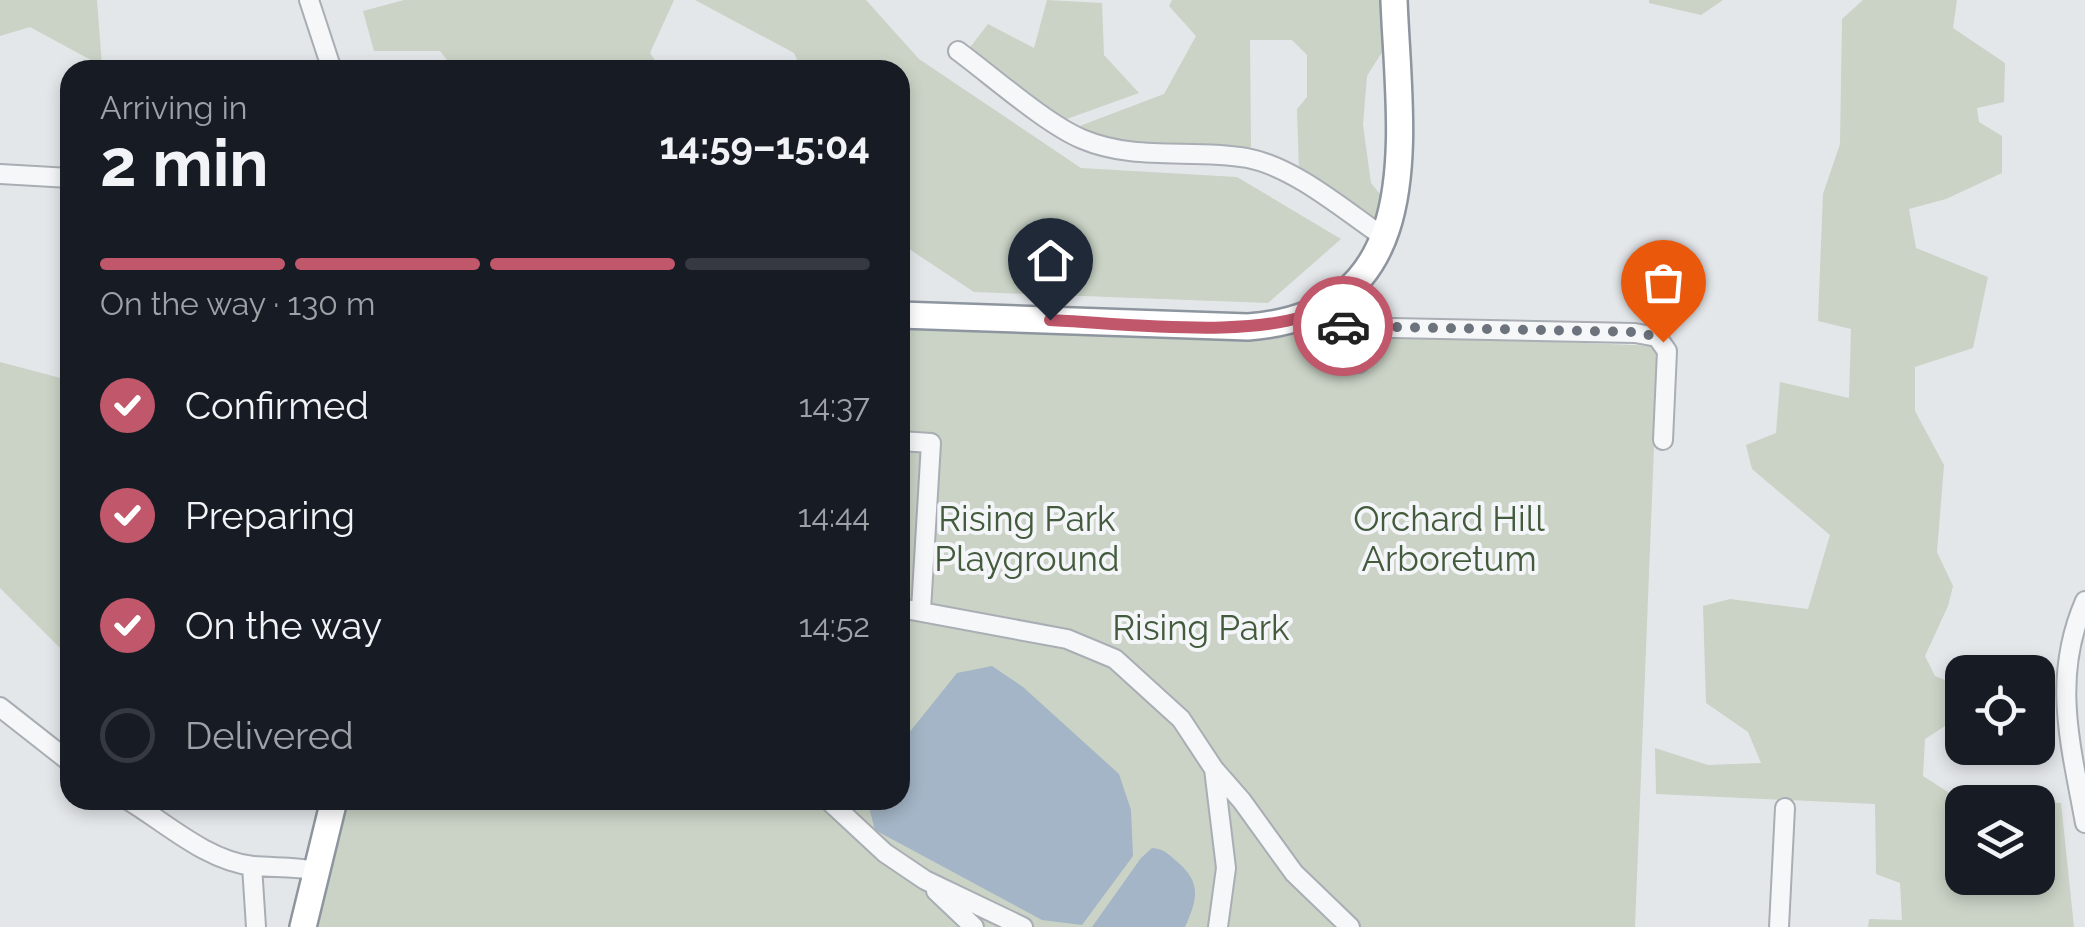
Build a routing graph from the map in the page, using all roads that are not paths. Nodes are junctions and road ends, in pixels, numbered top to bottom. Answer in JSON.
{"nodes":[{"id":1,"x":309,"y":0,"type":"edge"},
{"id":2,"x":1394,"y":0,"type":"edge"},
{"id":3,"x":958,"y":52,"type":"dead end"},
{"id":4,"x":329,"y":60,"type":"edge"},
{"id":5,"x":0,"y":174,"type":"edge"},
{"id":6,"x":60,"y":177,"type":"edge"},
{"id":7,"x":1385,"y":238,"type":"junction"},
{"id":8,"x":1323,"y":309,"type":"junction"},
{"id":9,"x":910,"y":315,"type":"edge"},
{"id":10,"x":1359,"y":363,"type":"dead end"},
{"id":11,"x":1663,"y":440,"type":"dead end"},
{"id":12,"x":910,"y":442,"type":"edge"},
{"id":13,"x":2085,"y":602,"type":"edge"},
{"id":14,"x":910,"y":609,"type":"edge"},
{"id":15,"x":921,"y":610,"type":"junction"},
{"id":16,"x":0,"y":708,"type":"edge"},
{"id":17,"x":60,"y":754,"type":"edge"},
{"id":18,"x":1214,"y":769,"type":"junction"},
{"id":19,"x":1785,"y":808,"type":"dead end"},
{"id":20,"x":144,"y":810,"type":"edge"},
{"id":21,"x":331,"y":810,"type":"edge"},
{"id":22,"x":838,"y":810,"type":"edge"},
{"id":23,"x":2085,"y":823,"type":"edge"},
{"id":24,"x":252,"y":866,"type":"junction"},
{"id":25,"x":316,"y":871,"type":"junction"},
{"id":26,"x":925,"y":880,"type":"junction"},
{"id":27,"x":256,"y":927,"type":"edge"},
{"id":28,"x":303,"y":927,"type":"edge"},
{"id":29,"x":974,"y":927,"type":"edge"},
{"id":30,"x":1023,"y":927,"type":"edge"},
{"id":31,"x":1218,"y":927,"type":"edge"},
{"id":32,"x":1350,"y":927,"type":"edge"},
{"id":33,"x":1779,"y":927,"type":"edge"}],
"edges":[{"from":1,"to":4,"type":"street"},
{"from":2,"to":7,"type":"highway"},
{"from":3,"to":7,"type":"street"},
{"from":5,"to":6,"type":"street"},
{"from":7,"to":8,"type":"highway"},
{"from":8,"to":9,"type":"highway"},
{"from":8,"to":10,"type":"street"},
{"from":8,"to":11,"type":"street"},
{"from":12,"to":15,"type":"street"},
{"from":13,"to":23,"type":"street"},
{"from":14,"to":15,"type":"street"},
{"from":15,"to":18,"type":"street"},
{"from":16,"to":17,"type":"street"},
{"from":18,"to":31,"type":"street"},
{"from":18,"to":32,"type":"street"},
{"from":19,"to":33,"type":"street"},
{"from":20,"to":24,"type":"street"},
{"from":21,"to":25,"type":"highway"},
{"from":22,"to":26,"type":"street"},
{"from":24,"to":25,"type":"street"},
{"from":24,"to":27,"type":"street"},
{"from":25,"to":28,"type":"highway"},
{"from":26,"to":29,"type":"street"},
{"from":26,"to":30,"type":"street"}]}
